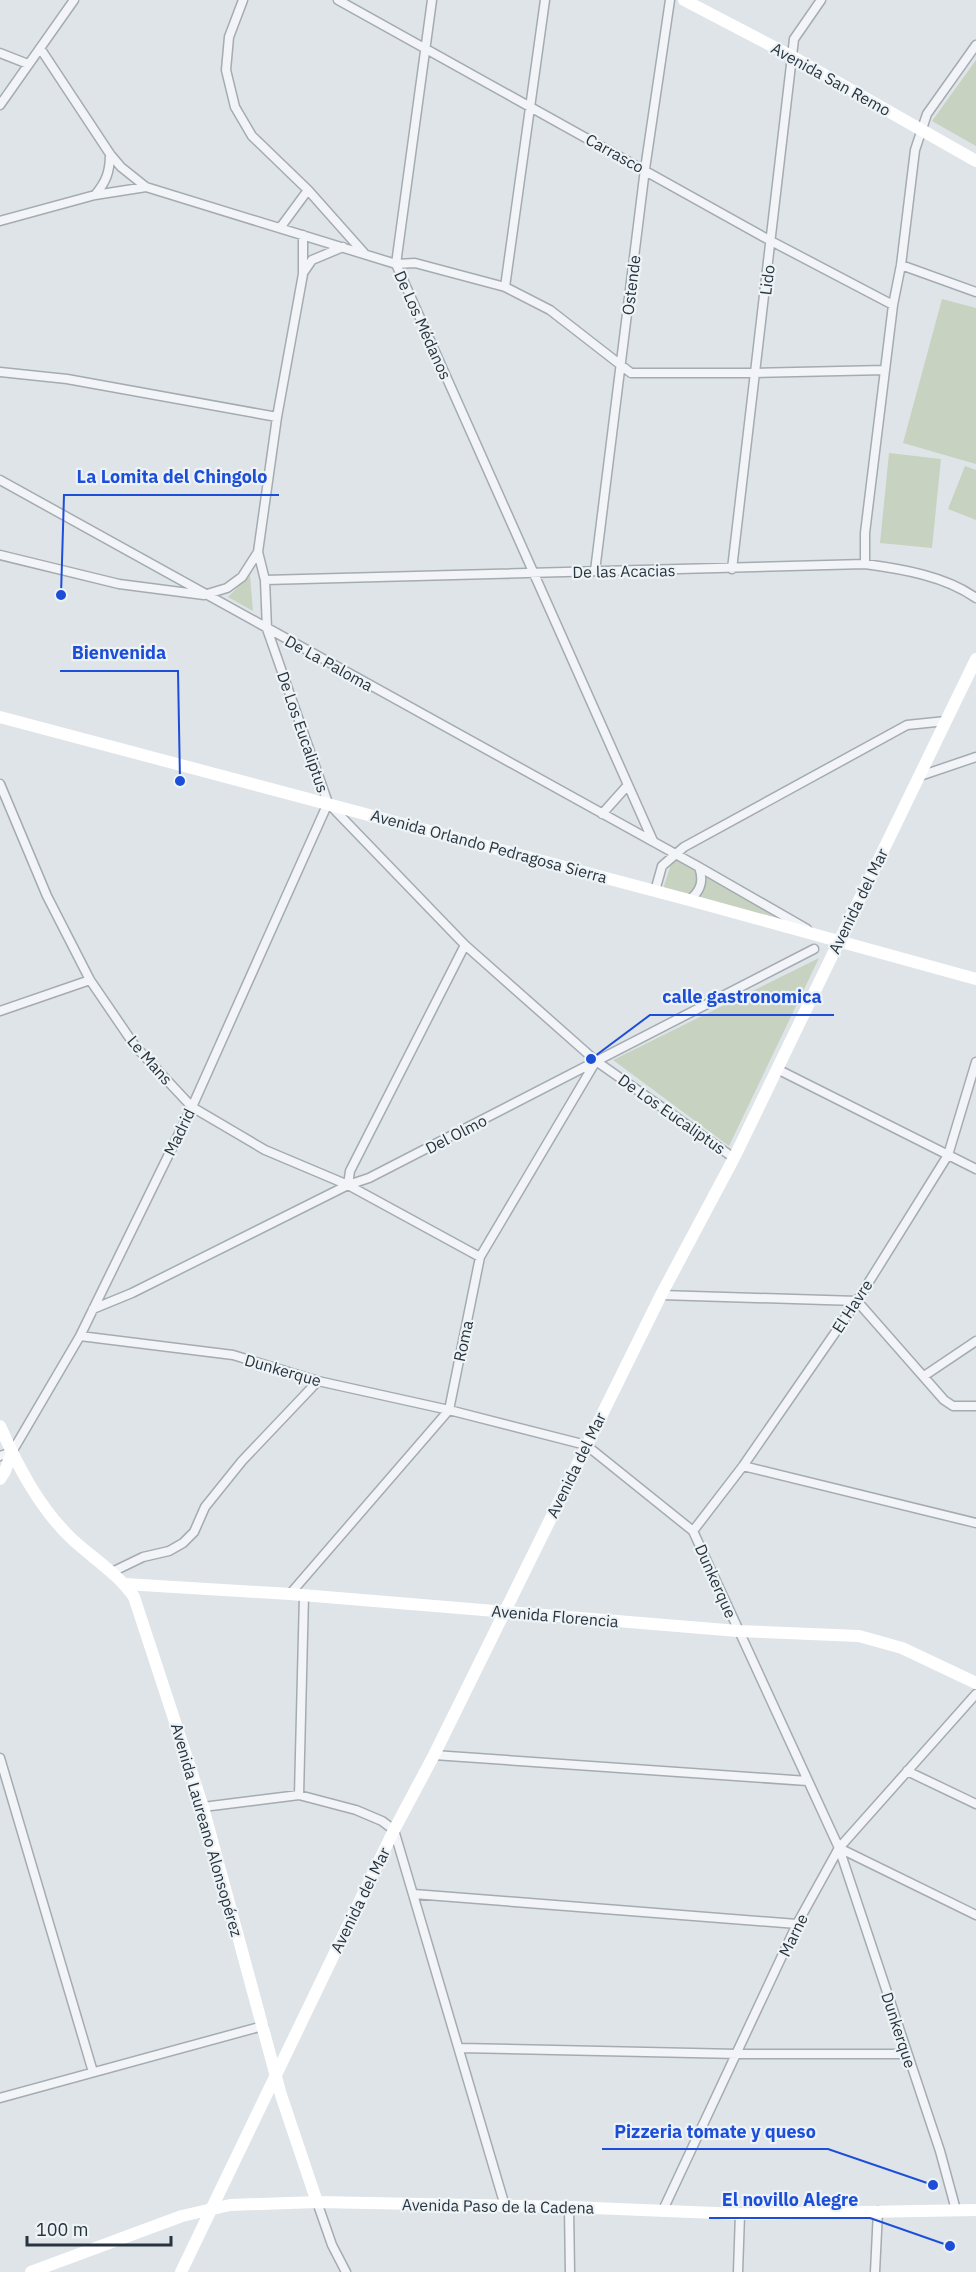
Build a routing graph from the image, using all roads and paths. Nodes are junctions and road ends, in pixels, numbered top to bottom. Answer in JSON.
{"nodes":[{"id":1,"x":74,"y":0,"type":"edge"},
{"id":2,"x":243,"y":0,"type":"edge"},
{"id":3,"x":338,"y":0,"type":"edge"},
{"id":4,"x":432,"y":0,"type":"edge"},
{"id":5,"x":545,"y":0,"type":"edge"},
{"id":6,"x":670,"y":0,"type":"edge"},
{"id":7,"x":684,"y":0,"type":"edge"},
{"id":8,"x":821,"y":0,"type":"edge"},
{"id":9,"x":976,"y":45,"type":"edge"},
{"id":10,"x":426,"y":47,"type":"junction"},
{"id":11,"x":40,"y":48,"type":"junction"},
{"id":12,"x":0,"y":52,"type":"edge"},
{"id":13,"x":793,"y":57,"type":"junction"},
{"id":14,"x":28,"y":64,"type":"junction"},
{"id":15,"x":0,"y":105,"type":"edge"},
{"id":16,"x":531,"y":106,"type":"junction"},
{"id":17,"x":921,"y":128,"type":"junction"},
{"id":18,"x":110,"y":154,"type":"junction"},
{"id":19,"x":976,"y":161,"type":"edge"},
{"id":20,"x":645,"y":169,"type":"junction"},
{"id":21,"x":146,"y":187,"type":"junction"},
{"id":22,"x":308,"y":190,"type":"junction"},
{"id":23,"x":95,"y":195,"type":"junction"},
{"id":24,"x":0,"y":221,"type":"edge"},
{"id":25,"x":280,"y":228,"type":"junction"},
{"id":26,"x":303,"y":235,"type":"junction"},
{"id":27,"x":771,"y":240,"type":"junction"},
{"id":28,"x":344,"y":247,"type":"junction"},
{"id":29,"x":364,"y":253,"type":"junction"},
{"id":30,"x":396,"y":264,"type":"junction"},
{"id":31,"x":902,"y":265,"type":"junction"},
{"id":32,"x":303,"y":274,"type":"junction"},
{"id":33,"x":505,"y":287,"type":"junction"},
{"id":34,"x":976,"y":292,"type":"edge"},
{"id":35,"x":893,"y":305,"type":"junction"},
{"id":36,"x":621,"y":366,"type":"junction"},
{"id":37,"x":885,"y":370,"type":"junction"},
{"id":38,"x":0,"y":372,"type":"edge"},
{"id":39,"x":755,"y":373,"type":"junction"},
{"id":40,"x":277,"y":417,"type":"junction"},
{"id":41,"x":0,"y":480,"type":"edge"},
{"id":42,"x":258,"y":552,"type":"junction"},
{"id":43,"x":0,"y":555,"type":"edge"},
{"id":44,"x":865,"y":564,"type":"junction"},
{"id":45,"x":732,"y":569,"type":"junction"},
{"id":46,"x":595,"y":571,"type":"junction"},
{"id":47,"x":534,"y":573,"type":"junction"},
{"id":48,"x":265,"y":580,"type":"junction"},
{"id":49,"x":204,"y":595,"type":"junction"},
{"id":50,"x":976,"y":598,"type":"edge"},
{"id":51,"x":267,"y":629,"type":"junction"},
{"id":52,"x":976,"y":659,"type":"edge"},
{"id":53,"x":0,"y":717,"type":"edge"},
{"id":54,"x":946,"y":721,"type":"junction"},
{"id":55,"x":976,"y":757,"type":"edge"},
{"id":56,"x":920,"y":776,"type":"junction"},
{"id":57,"x":0,"y":784,"type":"edge"},
{"id":58,"x":627,"y":786,"type":"junction"},
{"id":59,"x":328,"y":803,"type":"junction"},
{"id":60,"x":603,"y":814,"type":"junction"},
{"id":61,"x":656,"y":843,"type":"junction"},
{"id":62,"x":674,"y":854,"type":"junction"},
{"id":63,"x":662,"y":866,"type":"junction"},
{"id":64,"x":699,"y":867,"type":"junction"},
{"id":65,"x":655,"y":891,"type":"junction"},
{"id":66,"x":689,"y":900,"type":"junction"},
{"id":67,"x":817,"y":935,"type":"junction"},
{"id":68,"x":839,"y":942,"type":"junction"},
{"id":69,"x":465,"y":945,"type":"junction"},
{"id":70,"x":814,"y":949,"type":"dead end"},
{"id":71,"x":976,"y":979,"type":"edge"},
{"id":72,"x":90,"y":980,"type":"junction"},
{"id":73,"x":0,"y":1011,"type":"edge"},
{"id":74,"x":597,"y":1061,"type":"junction"},
{"id":75,"x":976,"y":1062,"type":"edge"},
{"id":76,"x":777,"y":1069,"type":"junction"},
{"id":77,"x":192,"y":1107,"type":"junction"},
{"id":78,"x":948,"y":1155,"type":"junction"},
{"id":79,"x":734,"y":1158,"type":"junction"},
{"id":80,"x":976,"y":1169,"type":"edge"},
{"id":81,"x":348,"y":1185,"type":"junction"},
{"id":82,"x":480,"y":1257,"type":"junction"},
{"id":83,"x":661,"y":1295,"type":"junction"},
{"id":84,"x":857,"y":1301,"type":"junction"},
{"id":85,"x":93,"y":1309,"type":"junction"},
{"id":86,"x":80,"y":1336,"type":"junction"},
{"id":87,"x":976,"y":1341,"type":"edge"},
{"id":88,"x":924,"y":1376,"type":"junction"},
{"id":89,"x":318,"y":1381,"type":"junction"},
{"id":90,"x":976,"y":1407,"type":"edge"},
{"id":91,"x":449,"y":1410,"type":"junction"},
{"id":92,"x":0,"y":1426,"type":"edge"},
{"id":93,"x":586,"y":1445,"type":"junction"},
{"id":94,"x":6,"y":1454,"type":"edge"},
{"id":95,"x":0,"y":1464,"type":"edge"},
{"id":96,"x":743,"y":1466,"type":"junction"},
{"id":97,"x":0,"y":1479,"type":"edge"},
{"id":98,"x":976,"y":1523,"type":"edge"},
{"id":99,"x":693,"y":1531,"type":"junction"},
{"id":100,"x":112,"y":1572,"type":"junction"},
{"id":101,"x":125,"y":1584,"type":"junction"},
{"id":102,"x":291,"y":1594,"type":"junction"},
{"id":103,"x":304,"y":1595,"type":"junction"},
{"id":104,"x":504,"y":1612,"type":"junction"},
{"id":105,"x":738,"y":1631,"type":"junction"},
{"id":106,"x":976,"y":1683,"type":"edge"},
{"id":107,"x":976,"y":1694,"type":"edge"},
{"id":108,"x":434,"y":1755,"type":"junction"},
{"id":109,"x":0,"y":1758,"type":"edge"},
{"id":110,"x":908,"y":1771,"type":"junction"},
{"id":111,"x":807,"y":1781,"type":"junction"},
{"id":112,"x":298,"y":1795,"type":"junction"},
{"id":113,"x":976,"y":1804,"type":"edge"},
{"id":114,"x":203,"y":1807,"type":"junction"},
{"id":115,"x":394,"y":1830,"type":"junction"},
{"id":116,"x":839,"y":1848,"type":"junction"},
{"id":117,"x":414,"y":1894,"type":"junction"},
{"id":118,"x":976,"y":1915,"type":"edge"},
{"id":119,"x":797,"y":1924,"type":"junction"},
{"id":120,"x":263,"y":2026,"type":"junction"},
{"id":121,"x":460,"y":2048,"type":"junction"},
{"id":122,"x":738,"y":2054,"type":"junction"},
{"id":123,"x":907,"y":2054,"type":"junction"},
{"id":124,"x":93,"y":2072,"type":"junction"},
{"id":125,"x":275,"y":2073,"type":"junction"},
{"id":126,"x":0,"y":2098,"type":"edge"},
{"id":127,"x":317,"y":2202,"type":"junction"},
{"id":128,"x":505,"y":2206,"type":"junction"},
{"id":129,"x":569,"y":2207,"type":"junction"},
{"id":130,"x":210,"y":2208,"type":"junction"},
{"id":131,"x":663,"y":2210,"type":"junction"},
{"id":132,"x":956,"y":2210,"type":"junction"},
{"id":133,"x":976,"y":2210,"type":"edge"},
{"id":134,"x":878,"y":2211,"type":"junction"},
{"id":135,"x":740,"y":2214,"type":"junction"},
{"id":136,"x":31,"y":2272,"type":"edge"},
{"id":137,"x":180,"y":2272,"type":"edge"},
{"id":138,"x":346,"y":2272,"type":"edge"},
{"id":139,"x":570,"y":2272,"type":"edge"},
{"id":140,"x":738,"y":2272,"type":"edge"},
{"id":141,"x":875,"y":2272,"type":"edge"}],
"edges":[{"from":1,"to":11,"type":"street"},
{"from":2,"to":22,"type":"street"},
{"from":3,"to":10,"type":"street","name":"Carrasco"},
{"from":4,"to":10,"type":"street"},
{"from":5,"to":16,"type":"street"},
{"from":6,"to":20,"type":"street","name":"Ostende"},
{"from":7,"to":13,"type":"street","name":"Avenida San Remo"},
{"from":8,"to":13,"type":"street","name":"Lido"},
{"from":9,"to":17,"type":"street"},
{"from":10,"to":16,"type":"street","name":"Carrasco"},
{"from":10,"to":30,"type":"street"},
{"from":11,"to":14,"type":"street"},
{"from":11,"to":18,"type":"street","name":"De Los Médanos"},
{"from":12,"to":14,"type":"street"},
{"from":13,"to":17,"type":"street","name":"Avenida San Remo"},
{"from":13,"to":27,"type":"street","name":"Lido"},
{"from":14,"to":15,"type":"street"},
{"from":16,"to":20,"type":"street","name":"Carrasco"},
{"from":16,"to":33,"type":"street"},
{"from":17,"to":19,"type":"street","name":"Avenida San Remo"},
{"from":17,"to":31,"type":"street"},
{"from":18,"to":21,"type":"street","name":"De Los Médanos"},
{"from":18,"to":23,"type":"street"},
{"from":20,"to":27,"type":"street","name":"Carrasco"},
{"from":20,"to":36,"type":"street","name":"Ostende"},
{"from":21,"to":23,"type":"street"},
{"from":21,"to":25,"type":"street","name":"De Los Médanos"},
{"from":22,"to":25,"type":"street"},
{"from":22,"to":29,"type":"street"},
{"from":23,"to":24,"type":"street"},
{"from":25,"to":26,"type":"street","name":"De Los Médanos"},
{"from":26,"to":28,"type":"street","name":"De Los Médanos"},
{"from":26,"to":32,"type":"street","name":"De Los Eucaliptus"},
{"from":27,"to":35,"type":"street","name":"Carrasco"},
{"from":27,"to":39,"type":"street","name":"Lido"},
{"from":28,"to":29,"type":"street","name":"De Los Médanos"},
{"from":28,"to":32,"type":"street"},
{"from":29,"to":30,"type":"street","name":"De Los Médanos"},
{"from":30,"to":33,"type":"street"},
{"from":30,"to":47,"type":"street","name":"De Los Médanos"},
{"from":31,"to":34,"type":"street"},
{"from":31,"to":35,"type":"street"},
{"from":32,"to":40,"type":"street","name":"De Los Eucaliptus"},
{"from":33,"to":36,"type":"street"},
{"from":35,"to":37,"type":"street"},
{"from":36,"to":39,"type":"street"},
{"from":36,"to":46,"type":"street","name":"Ostende"},
{"from":37,"to":39,"type":"street"},
{"from":37,"to":44,"type":"street"},
{"from":38,"to":40,"type":"street"},
{"from":39,"to":45,"type":"street","name":"Lido"},
{"from":40,"to":42,"type":"street","name":"De Los Eucaliptus"},
{"from":41,"to":49,"type":"street","name":"De La Paloma"},
{"from":42,"to":48,"type":"street","name":"De Los Eucaliptus"},
{"from":42,"to":49,"type":"street"},
{"from":43,"to":49,"type":"street"},
{"from":44,"to":45,"type":"street","name":"De las Acacias"},
{"from":44,"to":50,"type":"street","name":"De las Acacias"},
{"from":45,"to":46,"type":"street","name":"De las Acacias"},
{"from":46,"to":47,"type":"street","name":"De las Acacias"},
{"from":47,"to":48,"type":"street","name":"De las Acacias"},
{"from":47,"to":58,"type":"street","name":"De Los Médanos"},
{"from":48,"to":51,"type":"street","name":"De Los Eucaliptus"},
{"from":49,"to":51,"type":"street","name":"De La Paloma"},
{"from":51,"to":59,"type":"street","name":"De Los Eucaliptus"},
{"from":51,"to":60,"type":"street","name":"De La Paloma"},
{"from":52,"to":54,"type":"street","name":"Avenida del Mar"},
{"from":53,"to":59,"type":"street","name":"Avenida Orlando Pedragosa Sierra"},
{"from":54,"to":56,"type":"street","name":"Avenida del Mar"},
{"from":54,"to":62,"type":"street"},
{"from":55,"to":56,"type":"street"},
{"from":56,"to":68,"type":"street","name":"Avenida del Mar"},
{"from":57,"to":72,"type":"street","name":"Le Mans"},
{"from":58,"to":60,"type":"street"},
{"from":58,"to":61,"type":"street","name":"De Los Médanos"},
{"from":59,"to":65,"type":"street","name":"Avenida Orlando Pedragosa Sierra"},
{"from":59,"to":69,"type":"street","name":"De Los Eucaliptus"},
{"from":59,"to":77,"type":"street","name":"Madrid"},
{"from":60,"to":61,"type":"street","name":"De La Paloma"},
{"from":61,"to":62,"type":"street","name":"De La Paloma"},
{"from":61,"to":63,"type":"street"},
{"from":62,"to":63,"type":"street"},
{"from":62,"to":64,"type":"street","name":"De La Paloma"},
{"from":63,"to":65,"type":"street"},
{"from":64,"to":66,"type":"street"},
{"from":64,"to":67,"type":"street","name":"De La Paloma"},
{"from":65,"to":66,"type":"street","name":"Avenida Orlando Pedragosa Sierra"},
{"from":66,"to":67,"type":"street","name":"Avenida Orlando Pedragosa Sierra"},
{"from":67,"to":68,"type":"street","name":"Avenida Orlando Pedragosa Sierra"},
{"from":68,"to":71,"type":"street","name":"Avenida Orlando Pedragosa Sierra"},
{"from":68,"to":76,"type":"street","name":"Avenida del Mar"},
{"from":69,"to":74,"type":"street","name":"De Los Eucaliptus"},
{"from":69,"to":81,"type":"street"},
{"from":70,"to":74,"type":"street","name":"Del Olmo"},
{"from":72,"to":73,"type":"street"},
{"from":72,"to":77,"type":"street","name":"Le Mans"},
{"from":74,"to":79,"type":"street","name":"De Los Eucaliptus"},
{"from":74,"to":81,"type":"street","name":"Del Olmo"},
{"from":74,"to":82,"type":"street","name":"Roma"},
{"from":75,"to":78,"type":"street","name":"El Havre"},
{"from":76,"to":78,"type":"street"},
{"from":76,"to":79,"type":"street","name":"Avenida del Mar"},
{"from":77,"to":81,"type":"street","name":"Le Mans"},
{"from":77,"to":85,"type":"street","name":"Madrid"},
{"from":78,"to":80,"type":"street"},
{"from":78,"to":84,"type":"street","name":"El Havre"},
{"from":79,"to":83,"type":"street","name":"Avenida del Mar"},
{"from":81,"to":82,"type":"street","name":"Le Mans"},
{"from":81,"to":85,"type":"street","name":"Del Olmo"},
{"from":82,"to":91,"type":"street","name":"Roma"},
{"from":83,"to":84,"type":"street"},
{"from":83,"to":93,"type":"street","name":"Avenida del Mar"},
{"from":84,"to":88,"type":"street"},
{"from":84,"to":96,"type":"street","name":"El Havre"},
{"from":85,"to":86,"type":"street","name":"Madrid"},
{"from":86,"to":89,"type":"street","name":"Dunkerque"},
{"from":86,"to":94,"type":"street","name":"Madrid"},
{"from":87,"to":88,"type":"street"},
{"from":88,"to":90,"type":"street"},
{"from":89,"to":91,"type":"street","name":"Dunkerque"},
{"from":89,"to":100,"type":"street"},
{"from":91,"to":93,"type":"street","name":"Dunkerque"},
{"from":91,"to":102,"type":"street","name":"Roma"},
{"from":92,"to":94,"type":"street","name":"Avenida Laureano Alonsopérez"},
{"from":93,"to":99,"type":"street","name":"Dunkerque"},
{"from":93,"to":104,"type":"street","name":"Avenida del Mar"},
{"from":94,"to":95,"type":"street"},
{"from":94,"to":97,"type":"street"},
{"from":94,"to":100,"type":"street","name":"Avenida Laureano Alonsopérez"},
{"from":96,"to":98,"type":"street"},
{"from":96,"to":99,"type":"street","name":"El Havre"},
{"from":99,"to":105,"type":"street","name":"Dunkerque"},
{"from":100,"to":101,"type":"street","name":"Avenida Laureano Alonsopérez"},
{"from":101,"to":102,"type":"street","name":"Avenida Florencia"},
{"from":101,"to":114,"type":"street","name":"Avenida Laureano Alonsopérez"},
{"from":102,"to":103,"type":"street","name":"Avenida Florencia"},
{"from":103,"to":104,"type":"street","name":"Avenida Florencia"},
{"from":103,"to":112,"type":"street"},
{"from":104,"to":105,"type":"street","name":"Avenida Florencia"},
{"from":104,"to":108,"type":"street","name":"Avenida del Mar"},
{"from":105,"to":106,"type":"street","name":"Avenida Florencia"},
{"from":105,"to":111,"type":"street","name":"Dunkerque"},
{"from":107,"to":110,"type":"street","name":"Marne"},
{"from":108,"to":111,"type":"street"},
{"from":108,"to":115,"type":"street","name":"Avenida del Mar"},
{"from":109,"to":124,"type":"street"},
{"from":110,"to":113,"type":"street"},
{"from":110,"to":116,"type":"street","name":"Marne"},
{"from":111,"to":116,"type":"street","name":"Dunkerque"},
{"from":112,"to":114,"type":"street"},
{"from":112,"to":115,"type":"street"},
{"from":114,"to":120,"type":"street","name":"Avenida Laureano Alonsopérez"},
{"from":115,"to":117,"type":"street"},
{"from":115,"to":125,"type":"street","name":"Avenida del Mar"},
{"from":116,"to":118,"type":"street"},
{"from":116,"to":119,"type":"street","name":"Marne"},
{"from":116,"to":123,"type":"street","name":"Dunkerque"},
{"from":117,"to":119,"type":"street"},
{"from":117,"to":121,"type":"street"},
{"from":119,"to":122,"type":"street","name":"Marne"},
{"from":120,"to":124,"type":"street"},
{"from":120,"to":125,"type":"street","name":"Avenida Laureano Alonsopérez"},
{"from":121,"to":122,"type":"street"},
{"from":121,"to":128,"type":"street"},
{"from":122,"to":123,"type":"street"},
{"from":122,"to":131,"type":"street","name":"Marne"},
{"from":123,"to":132,"type":"street","name":"Dunkerque"},
{"from":124,"to":126,"type":"street"},
{"from":125,"to":127,"type":"street","name":"Avenida Laureano Alonsopérez"},
{"from":125,"to":130,"type":"street","name":"Avenida del Mar"},
{"from":127,"to":128,"type":"street","name":"Avenida Paso de la Cadena"},
{"from":127,"to":130,"type":"street","name":"Avenida Paso de la Cadena"},
{"from":127,"to":138,"type":"street","name":"Avenida Laureano Alonsopérez"},
{"from":128,"to":129,"type":"street","name":"Avenida Paso de la Cadena"},
{"from":129,"to":131,"type":"street","name":"Avenida Paso de la Cadena"},
{"from":129,"to":139,"type":"street"},
{"from":130,"to":136,"type":"street","name":"Avenida Paso de la Cadena"},
{"from":130,"to":137,"type":"street","name":"Avenida del Mar"},
{"from":131,"to":135,"type":"street","name":"Avenida Paso de la Cadena"},
{"from":132,"to":133,"type":"street","name":"Avenida Paso de la Cadena"},
{"from":132,"to":134,"type":"street","name":"Avenida Paso de la Cadena"},
{"from":134,"to":135,"type":"street","name":"Avenida Paso de la Cadena"},
{"from":134,"to":141,"type":"street"},
{"from":135,"to":140,"type":"street"}]}
